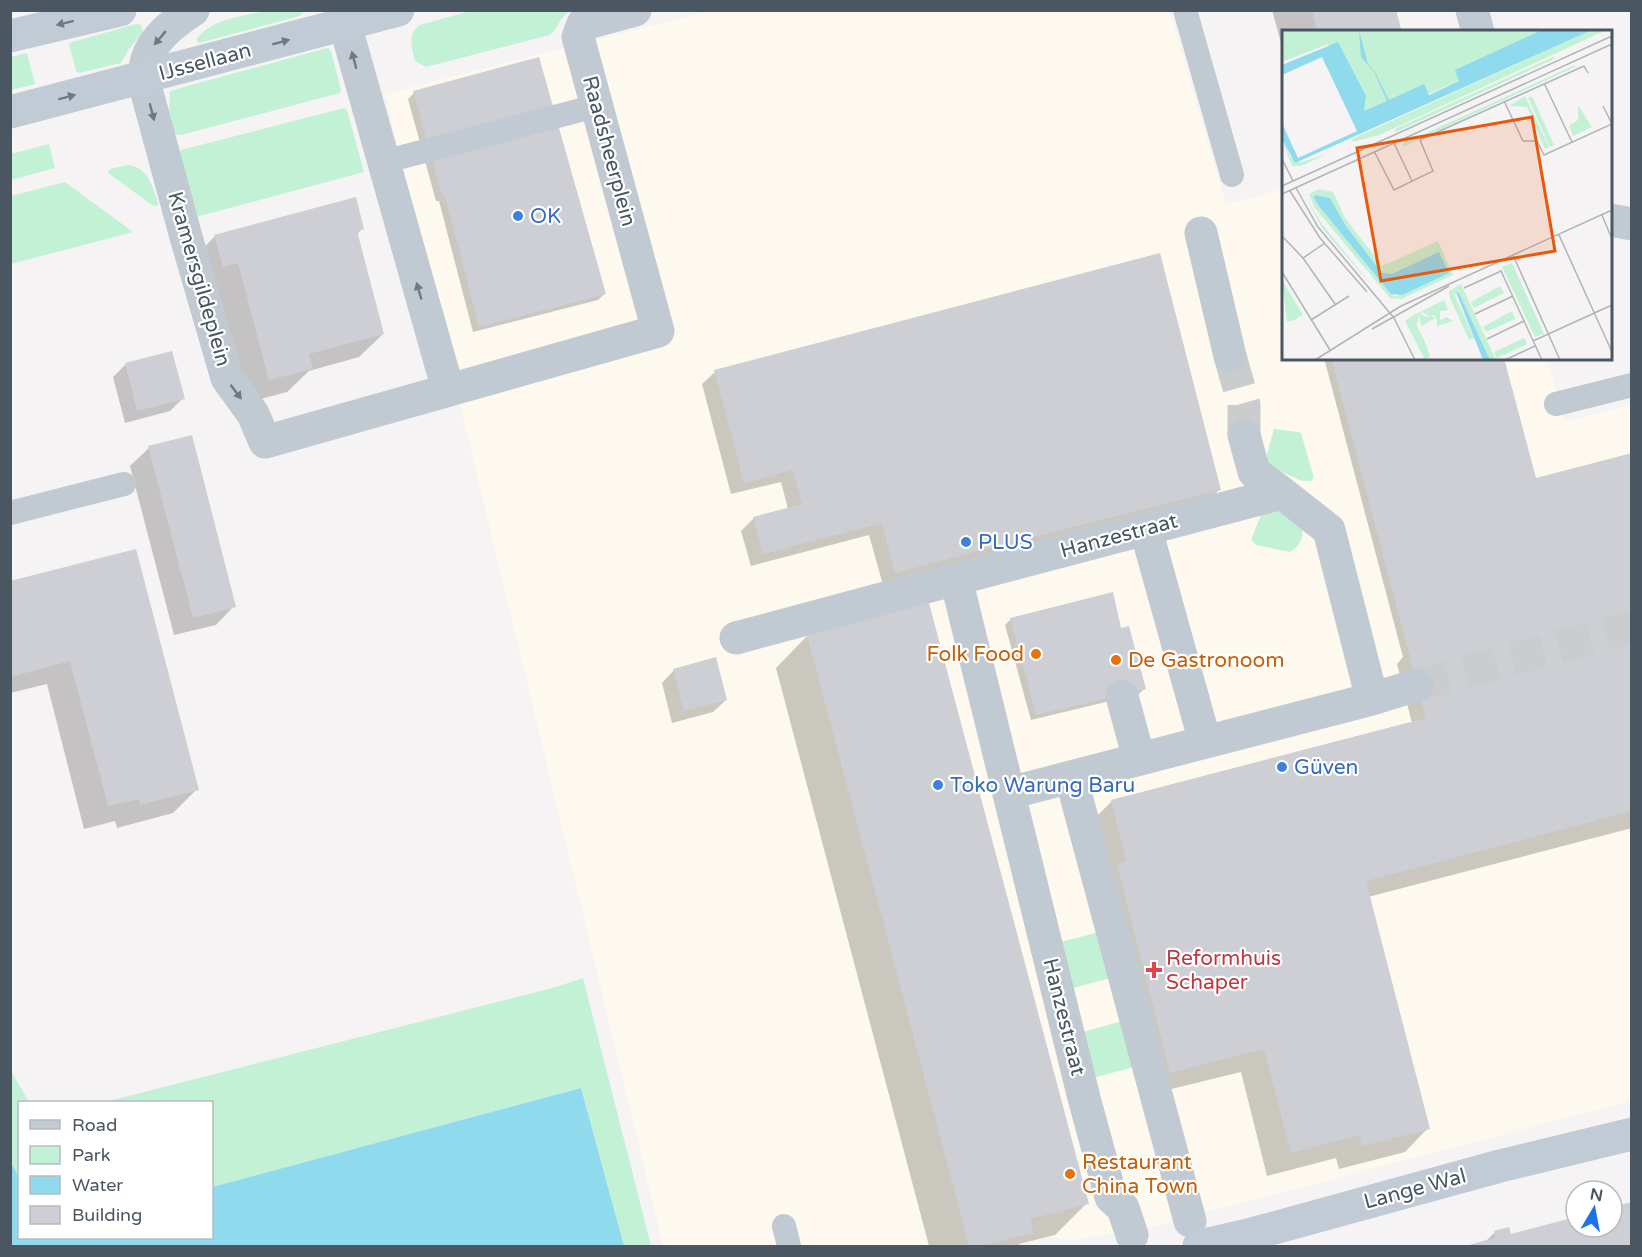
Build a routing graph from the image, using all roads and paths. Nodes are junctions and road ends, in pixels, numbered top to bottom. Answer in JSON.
{"nodes":[{"id":1,"x":120,"y":10,"type":"edge"},
{"id":2,"x":193,"y":10,"type":"edge"},
{"id":3,"x":398,"y":10,"type":"edge"},
{"id":4,"x":635,"y":10,"type":"edge"},
{"id":5,"x":1185,"y":10,"type":"edge"},
{"id":6,"x":1472,"y":10,"type":"edge"},
{"id":7,"x":343,"y":18,"type":"edge"},
{"id":8,"x":1477,"y":30,"type":"edge"},
{"id":9,"x":10,"y":36,"type":"edge"},
{"id":10,"x":143,"y":78,"type":"junction"},
{"id":11,"x":596,"y":106,"type":"junction"},
{"id":12,"x":10,"y":112,"type":"edge"},
{"id":13,"x":383,"y":162,"type":"junction"},
{"id":14,"x":1232,"y":175,"type":"dead end"},
{"id":15,"x":1612,"y":220,"type":"edge"},
{"id":16,"x":1632,"y":224,"type":"edge"},
{"id":17,"x":1201,"y":233,"type":"dead end"},
{"id":18,"x":658,"y":331,"type":"joint"},
{"id":19,"x":1230,"y":356,"type":"tunnel mouth"},
{"id":20,"x":1632,"y":385,"type":"edge"},
{"id":21,"x":448,"y":390,"type":"junction"},
{"id":22,"x":1556,"y":404,"type":"dead end"},
{"id":23,"x":1244,"y":435,"type":"tunnel mouth"},
{"id":24,"x":124,"y":484,"type":"dead end"},
{"id":25,"x":1282,"y":493,"type":"junction"},
{"id":26,"x":10,"y":513,"type":"edge"},
{"id":27,"x":1146,"y":530,"type":"junction"},
{"id":28,"x":956,"y":579,"type":"junction"},
{"id":29,"x":736,"y":638,"type":"dead end"},
{"id":30,"x":1417,"y":685,"type":"tunnel mouth"},
{"id":31,"x":1122,"y":696,"type":"dead end"},
{"id":32,"x":1372,"y":699,"type":"junction"},
{"id":33,"x":1205,"y":742,"type":"junction"},
{"id":34,"x":1139,"y":759,"type":"junction"},
{"id":35,"x":1071,"y":777,"type":"junction"},
{"id":36,"x":1009,"y":793,"type":"junction"},
{"id":37,"x":1632,"y":1134,"type":"edge"},
{"id":38,"x":1194,"y":1234,"type":"edge"},
{"id":39,"x":1132,"y":1235,"type":"dead end"},
{"id":40,"x":1253,"y":1240,"type":"edge"}],
"edges":[{"from":1,"to":9,"type":"main road","one_way":true},
{"from":2,"to":10,"type":"street","one_way":true},
{"from":3,"to":7,"type":"main road","name":"IJssellaan"},
{"from":4,"to":11,"type":"street","name":"Raadsheerplein"},
{"from":5,"to":14,"type":"lane"},
{"from":6,"to":8,"type":"street"},
{"from":10,"to":7,"type":"main road","name":"IJssellaan","one_way":true},
{"from":13,"to":7,"type":"street","one_way":true},
{"from":12,"to":10,"type":"main road","name":"IJssellaan","one_way":true},
{"from":10,"to":21,"type":"street","name":"Kramersgildeplein","one_way":true},
{"from":11,"to":13,"type":"lane"},
{"from":11,"to":18,"type":"street","name":"Raadsheerplein"},
{"from":21,"to":13,"type":"street","one_way":true},
{"from":15,"to":16,"type":"street"},
{"from":17,"to":19,"type":"street"},
{"from":18,"to":21,"type":"street","name":"Kramersgildeplein"},
{"from":20,"to":22,"type":"lane"},
{"from":23,"to":25,"type":"street"},
{"from":24,"to":26,"type":"lane"},
{"from":25,"to":27,"type":"street","name":"Hanzestraat"},
{"from":25,"to":32,"type":"street"},
{"from":27,"to":28,"type":"street","name":"Hanzestraat"},
{"from":27,"to":33,"type":"street"},
{"from":28,"to":29,"type":"street","name":"Hanzestraat"},
{"from":28,"to":36,"type":"street","name":"Hanzestraat"},
{"from":30,"to":32,"type":"street"},
{"from":31,"to":34,"type":"street"},
{"from":32,"to":33,"type":"street"},
{"from":33,"to":34,"type":"street"},
{"from":34,"to":35,"type":"street"},
{"from":35,"to":36,"type":"street"},
{"from":35,"to":38,"type":"street"},
{"from":36,"to":39,"type":"street","name":"Hanzestraat"},
{"from":37,"to":40,"type":"main road","name":"Lange Wal"},
{"from":38,"to":40,"type":"main road","name":"Lange Wal"}]}
